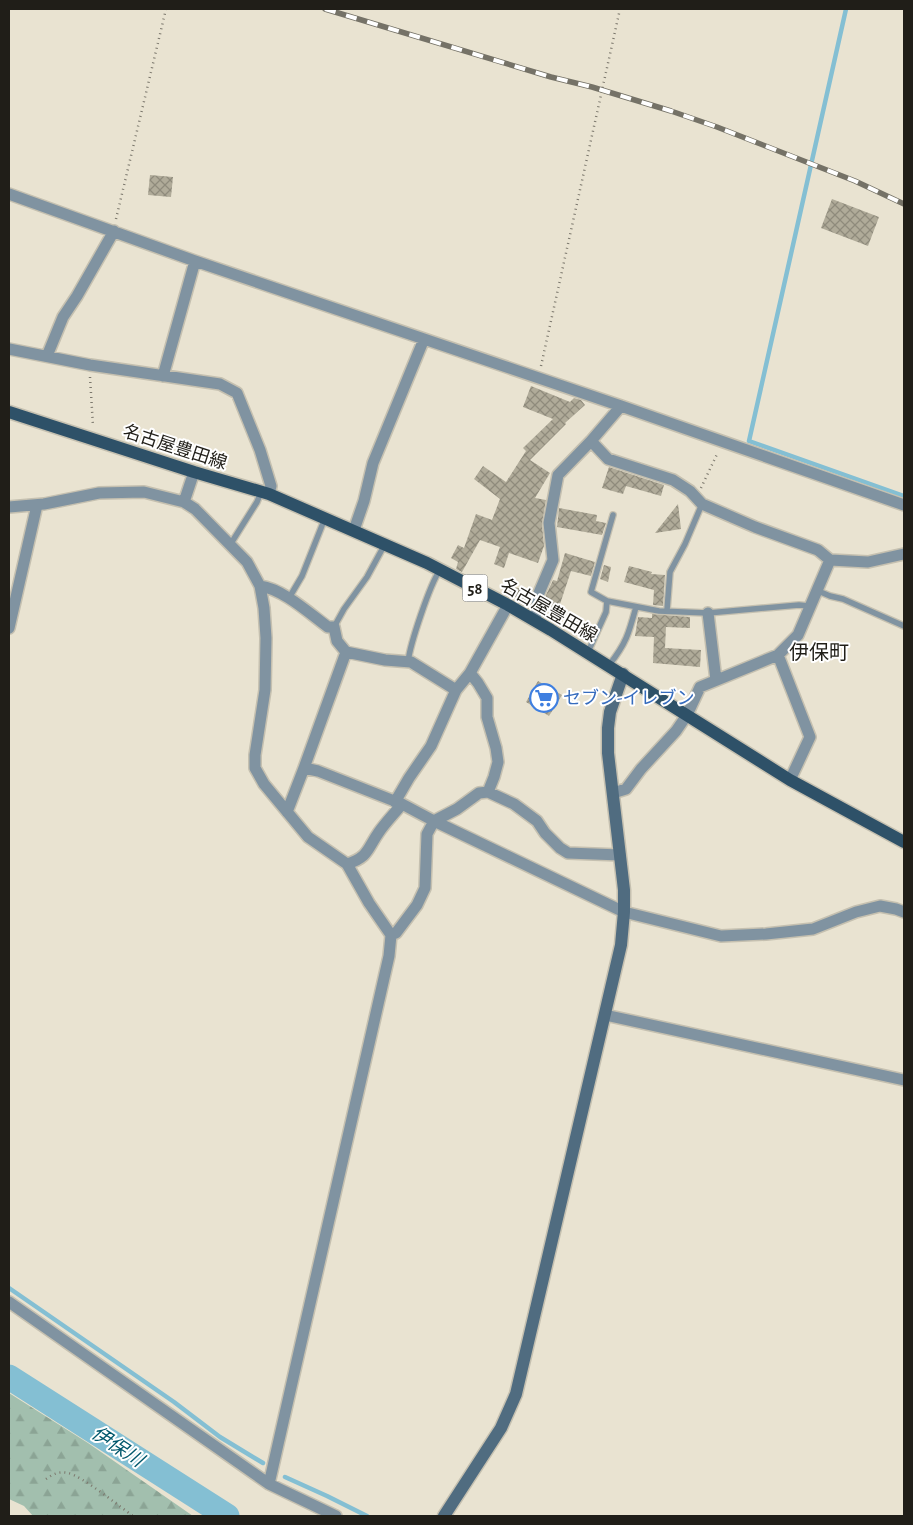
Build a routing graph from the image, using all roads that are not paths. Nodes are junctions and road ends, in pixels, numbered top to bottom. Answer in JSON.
{"nodes":[{"id":1,"x":9,"y":194,"type":"edge"},
{"id":2,"x":114,"y":231,"type":"junction"},
{"id":3,"x":195,"y":261,"type":"junction"},
{"id":4,"x":424,"y":339,"type":"junction"},
{"id":5,"x":9,"y":348,"type":"edge"},
{"id":6,"x":47,"y":356,"type":"junction"},
{"id":7,"x":163,"y":376,"type":"junction"},
{"id":8,"x":621,"y":406,"type":"junction"},
{"id":9,"x":9,"y":412,"type":"edge"},
{"id":10,"x":591,"y":441,"type":"junction"},
{"id":11,"x":194,"y":472,"type":"junction"},
{"id":12,"x":265,"y":493,"type":"junction"},
{"id":13,"x":698,"y":500,"type":"junction"},
{"id":14,"x":184,"y":502,"type":"junction"},
{"id":15,"x":37,"y":505,"type":"junction"},
{"id":16,"x":904,"y":505,"type":"edge"},
{"id":17,"x":9,"y":507,"type":"edge"},
{"id":18,"x":613,"y":515,"type":"dead end"},
{"id":19,"x":325,"y":518,"type":"junction"},
{"id":20,"x":354,"y":530,"type":"junction"},
{"id":21,"x":385,"y":544,"type":"junction"},
{"id":22,"x":230,"y":545,"type":"junction"},
{"id":23,"x":904,"y":554,"type":"edge"},
{"id":24,"x":830,"y":560,"type":"junction"},
{"id":25,"x":440,"y":570,"type":"junction"},
{"id":26,"x":260,"y":586,"type":"junction"},
{"id":27,"x":816,"y":590,"type":"junction"},
{"id":28,"x":289,"y":598,"type":"junction"},
{"id":29,"x":607,"y":601,"type":"junction"},
{"id":30,"x":508,"y":605,"type":"junction"},
{"id":31,"x":809,"y":606,"type":"junction"},
{"id":32,"x":636,"y":607,"type":"junction"},
{"id":33,"x":667,"y":610,"type":"junction"},
{"id":34,"x":708,"y":613,"type":"junction"},
{"id":35,"x":535,"y":620,"type":"junction"},
{"id":36,"x":904,"y":626,"type":"edge"},
{"id":37,"x":334,"y":627,"type":"junction"},
{"id":38,"x":9,"y":628,"type":"edge"},
{"id":39,"x":346,"y":652,"type":"junction"},
{"id":40,"x":588,"y":652,"type":"junction"},
{"id":41,"x":778,"y":655,"type":"junction"},
{"id":42,"x":408,"y":662,"type":"junction"},
{"id":43,"x":609,"y":665,"type":"junction"},
{"id":44,"x":470,"y":674,"type":"junction"},
{"id":45,"x":623,"y":674,"type":"junction"},
{"id":46,"x":716,"y":680,"type":"junction"},
{"id":47,"x":456,"y":690,"type":"junction"},
{"id":48,"x":687,"y":715,"type":"junction"},
{"id":49,"x":304,"y":768,"type":"junction"},
{"id":50,"x":790,"y":780,"type":"junction"},
{"id":51,"x":488,"y":792,"type":"junction"},
{"id":52,"x":613,"y":793,"type":"junction"},
{"id":53,"x":398,"y":803,"type":"junction"},
{"id":54,"x":287,"y":812,"type":"junction"},
{"id":55,"x":434,"y":821,"type":"junction"},
{"id":56,"x":904,"y":842,"type":"edge"},
{"id":57,"x":620,"y":854,"type":"junction"},
{"id":58,"x":347,"y":864,"type":"junction"},
{"id":59,"x":624,"y":912,"type":"junction"},
{"id":60,"x":904,"y":912,"type":"edge"},
{"id":61,"x":391,"y":935,"type":"junction"},
{"id":62,"x":605,"y":1015,"type":"junction"},
{"id":63,"x":904,"y":1080,"type":"edge"},
{"id":64,"x":9,"y":1302,"type":"edge"},
{"id":65,"x":269,"y":1484,"type":"junction"},
{"id":66,"x":336,"y":1516,"type":"edge"},
{"id":67,"x":444,"y":1516,"type":"edge"}],
"edges":[{"from":1,"to":2,"type":"street"},
{"from":2,"to":3,"type":"street"},
{"from":2,"to":6,"type":"street"},
{"from":3,"to":4,"type":"street"},
{"from":3,"to":7,"type":"street"},
{"from":4,"to":8,"type":"street"},
{"from":4,"to":20,"type":"street"},
{"from":5,"to":6,"type":"street"},
{"from":6,"to":7,"type":"street"},
{"from":7,"to":12,"type":"street"},
{"from":8,"to":10,"type":"street"},
{"from":8,"to":16,"type":"street"},
{"from":9,"to":11,"type":"main road","name":"名古屋豊田線","number":"58"},
{"from":10,"to":13,"type":"street"},
{"from":10,"to":35,"type":"street"},
{"from":11,"to":12,"type":"main road","name":"名古屋豊田線","number":"58"},
{"from":11,"to":14,"type":"street"},
{"from":12,"to":19,"type":"main road","name":"名古屋豊田線","number":"58"},
{"from":12,"to":22,"type":"lane"},
{"from":13,"to":24,"type":"street"},
{"from":13,"to":33,"type":"lane"},
{"from":14,"to":15,"type":"street"},
{"from":14,"to":22,"type":"street"},
{"from":15,"to":17,"type":"street"},
{"from":15,"to":38,"type":"street"},
{"from":18,"to":29,"type":"lane"},
{"from":19,"to":20,"type":"main road","name":"名古屋豊田線","number":"58"},
{"from":19,"to":28,"type":"lane"},
{"from":20,"to":21,"type":"main road","name":"名古屋豊田線","number":"58"},
{"from":21,"to":25,"type":"main road","name":"名古屋豊田線","number":"58"},
{"from":21,"to":37,"type":"lane"},
{"from":22,"to":26,"type":"street"},
{"from":23,"to":24,"type":"street"},
{"from":24,"to":27,"type":"street"},
{"from":25,"to":30,"type":"main road","name":"名古屋豊田線","number":"58"},
{"from":25,"to":42,"type":"lane"},
{"from":26,"to":28,"type":"street"},
{"from":26,"to":54,"type":"street"},
{"from":27,"to":31,"type":"street"},
{"from":27,"to":36,"type":"lane"},
{"from":28,"to":37,"type":"street"},
{"from":29,"to":32,"type":"lane"},
{"from":29,"to":40,"type":"lane"},
{"from":30,"to":35,"type":"main road","name":"名古屋豊田線","number":"58"},
{"from":30,"to":44,"type":"street"},
{"from":31,"to":34,"type":"lane"},
{"from":31,"to":41,"type":"street"},
{"from":32,"to":33,"type":"lane"},
{"from":32,"to":43,"type":"lane"},
{"from":33,"to":34,"type":"lane"},
{"from":34,"to":46,"type":"street"},
{"from":35,"to":40,"type":"main road","name":"名古屋豊田線","number":"58"},
{"from":37,"to":39,"type":"street"},
{"from":39,"to":42,"type":"street"},
{"from":39,"to":49,"type":"street"},
{"from":40,"to":43,"type":"main road","name":"名古屋豊田線","number":"58"},
{"from":41,"to":46,"type":"street"},
{"from":41,"to":50,"type":"street"},
{"from":42,"to":47,"type":"street"},
{"from":43,"to":45,"type":"main road","name":"名古屋豊田線","number":"58"},
{"from":44,"to":47,"type":"street"},
{"from":44,"to":51,"type":"street"},
{"from":45,"to":48,"type":"main road","name":"名古屋豊田線","number":"58"},
{"from":45,"to":52,"type":"street"},
{"from":46,"to":48,"type":"street"},
{"from":47,"to":53,"type":"street"},
{"from":48,"to":50,"type":"main road","name":"名古屋豊田線","number":"58"},
{"from":48,"to":52,"type":"street"},
{"from":49,"to":53,"type":"street"},
{"from":49,"to":54,"type":"street"},
{"from":50,"to":56,"type":"main road","name":"名古屋豊田線","number":"58"},
{"from":51,"to":55,"type":"street"},
{"from":51,"to":57,"type":"street"},
{"from":52,"to":57,"type":"street"},
{"from":53,"to":55,"type":"street"},
{"from":53,"to":58,"type":"street"},
{"from":54,"to":58,"type":"street"},
{"from":55,"to":59,"type":"street"},
{"from":55,"to":61,"type":"street"},
{"from":57,"to":59,"type":"street"},
{"from":58,"to":61,"type":"street"},
{"from":59,"to":60,"type":"street"},
{"from":59,"to":62,"type":"street"},
{"from":61,"to":65,"type":"street"},
{"from":62,"to":63,"type":"street"},
{"from":62,"to":67,"type":"street"},
{"from":64,"to":65,"type":"street"},
{"from":65,"to":66,"type":"street"}]}
